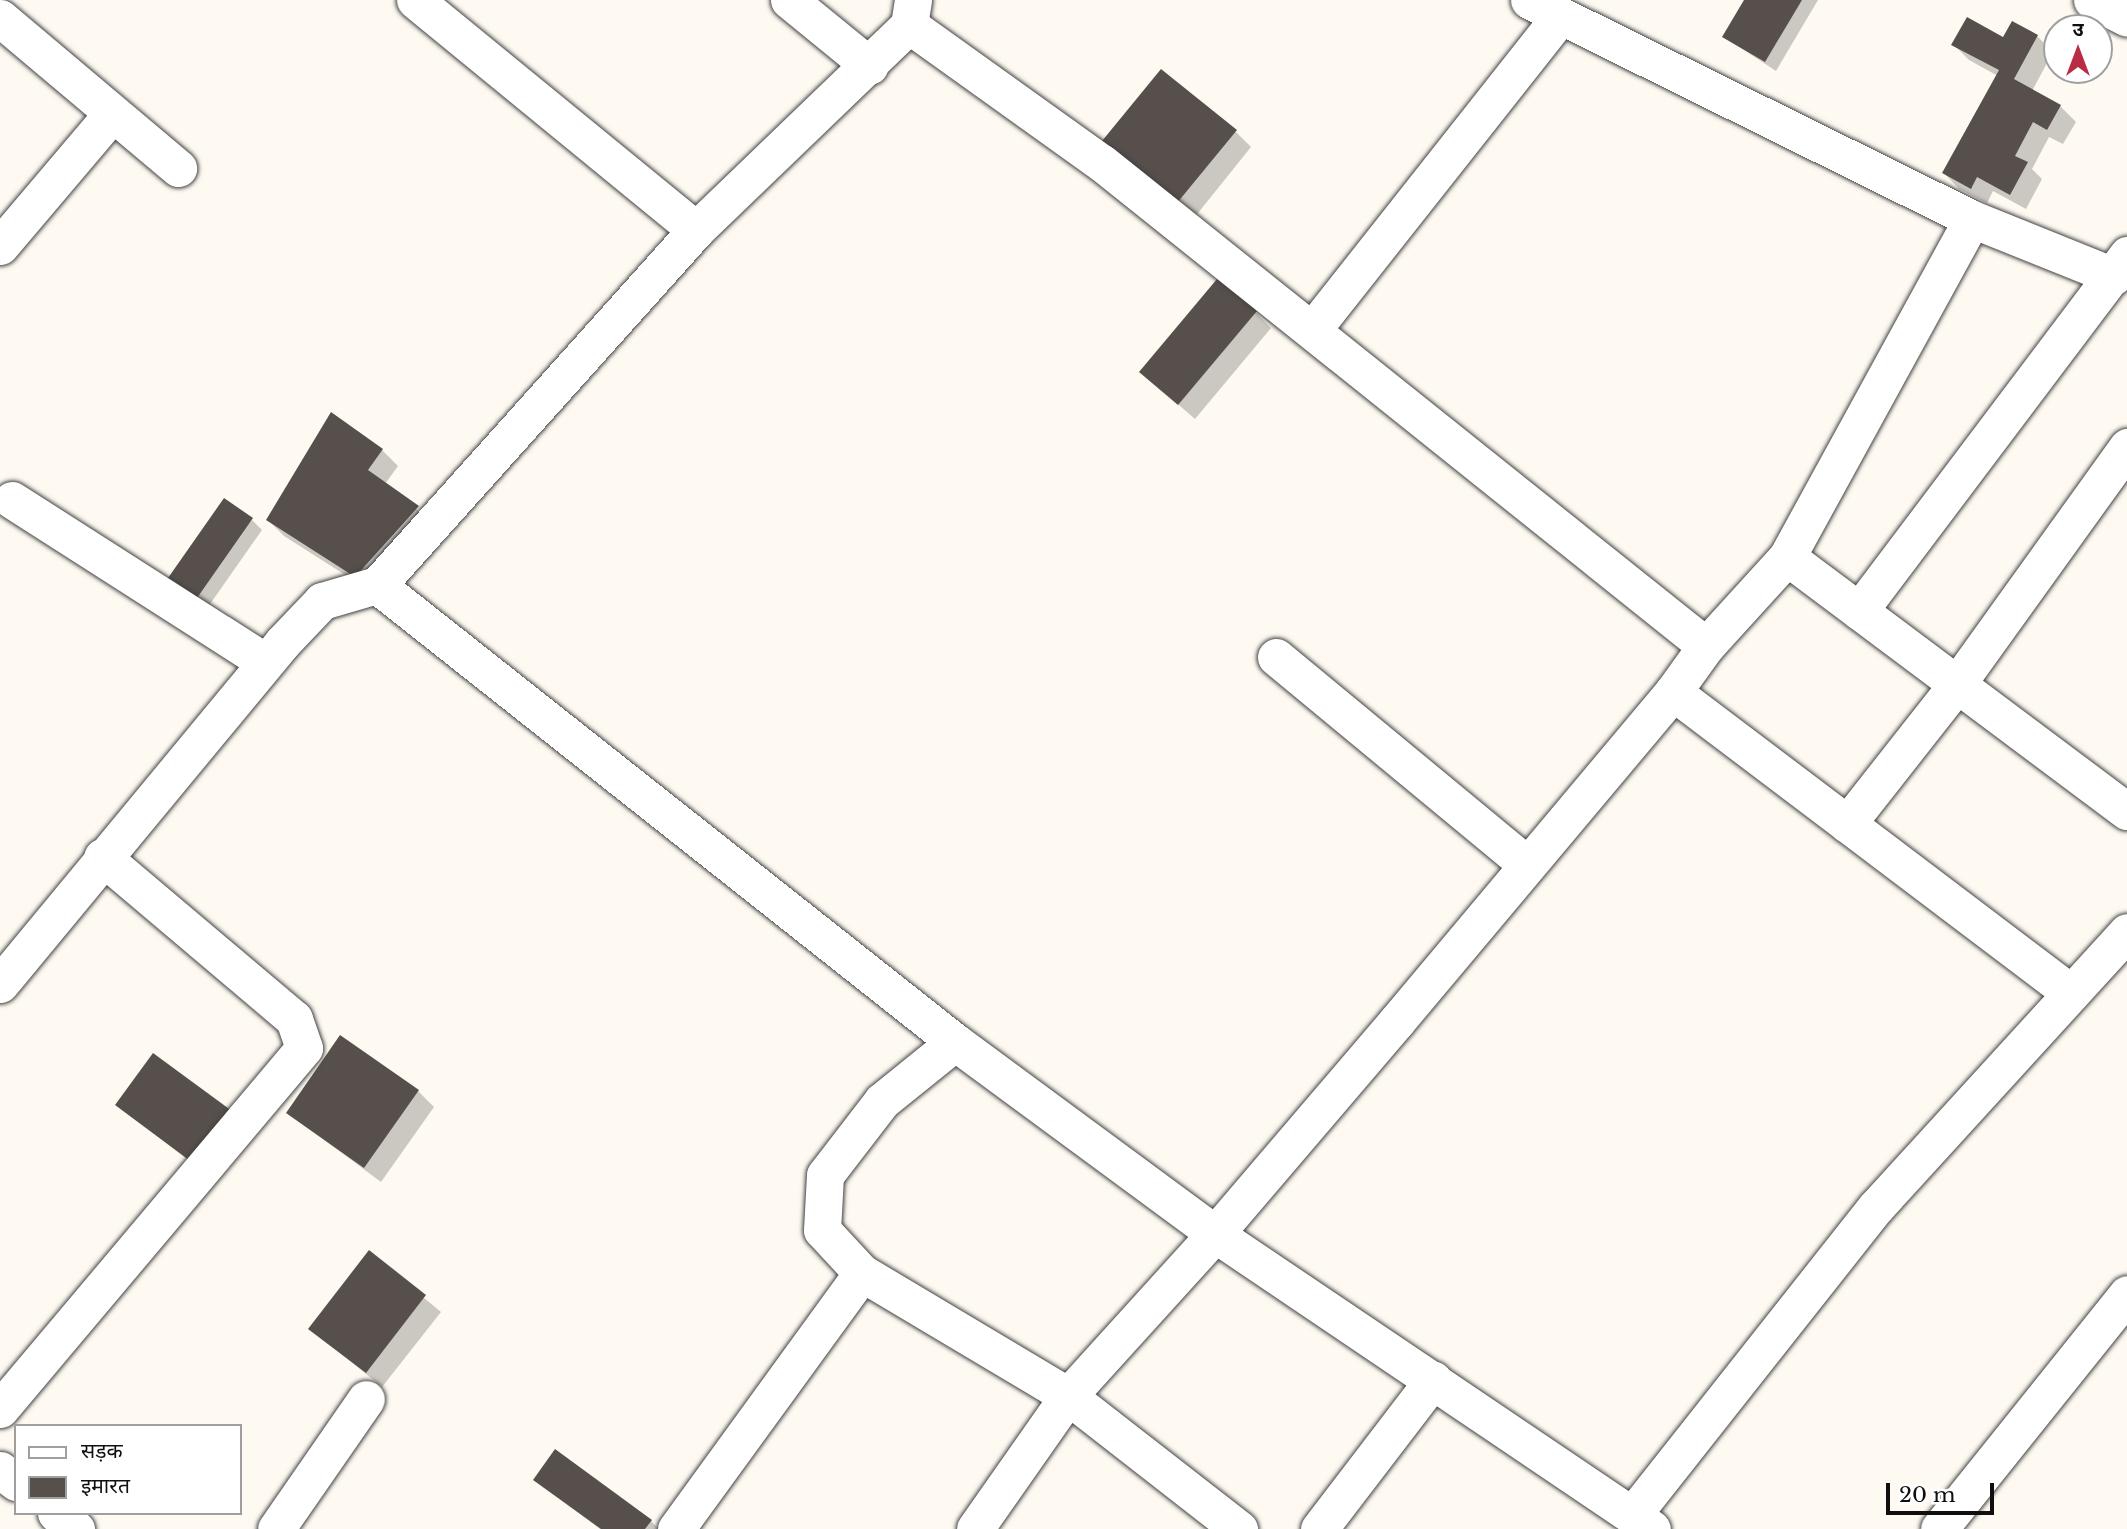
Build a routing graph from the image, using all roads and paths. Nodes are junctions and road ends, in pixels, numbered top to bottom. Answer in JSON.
{"nodes":[{"id":1,"x":415,"y":0,"type":"edge"},
{"id":2,"x":789,"y":0,"type":"edge"},
{"id":3,"x":2092,"y":0,"type":"edge"},
{"id":4,"x":1544,"y":9,"type":"edge"},
{"id":5,"x":911,"y":13,"type":"edge"},
{"id":6,"x":0,"y":18,"type":"edge"},
{"id":7,"x":2127,"y":18,"type":"edge"},
{"id":8,"x":870,"y":66,"type":"junction"},
{"id":9,"x":112,"y":114,"type":"junction"},
{"id":10,"x":178,"y":168,"type":"dead end"},
{"id":11,"x":1972,"y":219,"type":"junction"},
{"id":12,"x":696,"y":230,"type":"junction"},
{"id":13,"x":0,"y":246,"type":"edge"},
{"id":14,"x":2120,"y":265,"type":"edge"},
{"id":15,"x":1313,"y":328,"type":"junction"},
{"id":16,"x":2127,"y":447,"type":"edge"},
{"id":17,"x":12,"y":500,"type":"dead end"},
{"id":18,"x":1787,"y":557,"type":"junction"},
{"id":19,"x":377,"y":585,"type":"junction"},
{"id":20,"x":1859,"y":611,"type":"junction"},
{"id":21,"x":1706,"y":646,"type":"junction"},
{"id":22,"x":1276,"y":657,"type":"dead end"},
{"id":23,"x":265,"y":662,"type":"junction"},
{"id":24,"x":1957,"y":684,"type":"junction"},
{"id":25,"x":1673,"y":692,"type":"junction"},
{"id":26,"x":2125,"y":806,"type":"edge"},
{"id":27,"x":1847,"y":824,"type":"junction"},
{"id":28,"x":102,"y":857,"type":"junction"},
{"id":29,"x":1527,"y":864,"type":"junction"},
{"id":30,"x":2127,"y":932,"type":"edge"},
{"id":31,"x":0,"y":984,"type":"edge"},
{"id":32,"x":2071,"y":993,"type":"junction"},
{"id":33,"x":955,"y":1042,"type":"junction"},
{"id":34,"x":1215,"y":1234,"type":"junction"},
{"id":35,"x":862,"y":1273,"type":"junction"},
{"id":36,"x":2127,"y":1294,"type":"edge"},
{"id":37,"x":1433,"y":1380,"type":"junction"},
{"id":38,"x":1068,"y":1396,"type":"junction"},
{"id":39,"x":366,"y":1399,"type":"dead end"},
{"id":40,"x":0,"y":1409,"type":"edge"},
{"id":41,"x":58,"y":1515,"type":"edge"},
{"id":42,"x":1643,"y":1521,"type":"edge"},
{"id":43,"x":76,"y":1529,"type":"edge"},
{"id":44,"x":276,"y":1529,"type":"edge"},
{"id":45,"x":676,"y":1529,"type":"edge"},
{"id":46,"x":975,"y":1529,"type":"edge"},
{"id":47,"x":1239,"y":1529,"type":"edge"},
{"id":48,"x":1319,"y":1529,"type":"edge"},
{"id":49,"x":1938,"y":1529,"type":"edge"}],
"edges":[{"from":1,"to":12,"type":"street"},
{"from":2,"to":8,"type":"street"},
{"from":3,"to":7,"type":"street"},
{"from":4,"to":11,"type":"street"},
{"from":4,"to":15,"type":"street"},
{"from":5,"to":8,"type":"street"},
{"from":5,"to":15,"type":"street"},
{"from":6,"to":9,"type":"street"},
{"from":8,"to":12,"type":"street"},
{"from":9,"to":10,"type":"street"},
{"from":9,"to":13,"type":"street"},
{"from":11,"to":14,"type":"street"},
{"from":11,"to":18,"type":"street"},
{"from":12,"to":19,"type":"street"},
{"from":14,"to":20,"type":"street"},
{"from":15,"to":21,"type":"street"},
{"from":16,"to":24,"type":"street"},
{"from":17,"to":23,"type":"street"},
{"from":18,"to":20,"type":"street"},
{"from":18,"to":21,"type":"street"},
{"from":19,"to":23,"type":"street"},
{"from":19,"to":33,"type":"street"},
{"from":20,"to":24,"type":"street"},
{"from":21,"to":25,"type":"street"},
{"from":22,"to":29,"type":"street"},
{"from":23,"to":28,"type":"street"},
{"from":24,"to":26,"type":"street"},
{"from":24,"to":27,"type":"street"},
{"from":25,"to":27,"type":"street"},
{"from":25,"to":29,"type":"street"},
{"from":27,"to":32,"type":"street"},
{"from":28,"to":31,"type":"street"},
{"from":28,"to":40,"type":"street"},
{"from":29,"to":34,"type":"street"},
{"from":30,"to":32,"type":"street"},
{"from":32,"to":42,"type":"street"},
{"from":33,"to":34,"type":"street"},
{"from":33,"to":35,"type":"street"},
{"from":34,"to":37,"type":"street"},
{"from":34,"to":38,"type":"street"},
{"from":35,"to":38,"type":"street"},
{"from":35,"to":45,"type":"street"},
{"from":36,"to":49,"type":"street"},
{"from":37,"to":42,"type":"street"},
{"from":37,"to":48,"type":"street"},
{"from":38,"to":46,"type":"street"},
{"from":38,"to":47,"type":"street"},
{"from":39,"to":44,"type":"street"},
{"from":41,"to":43,"type":"street"}]}
